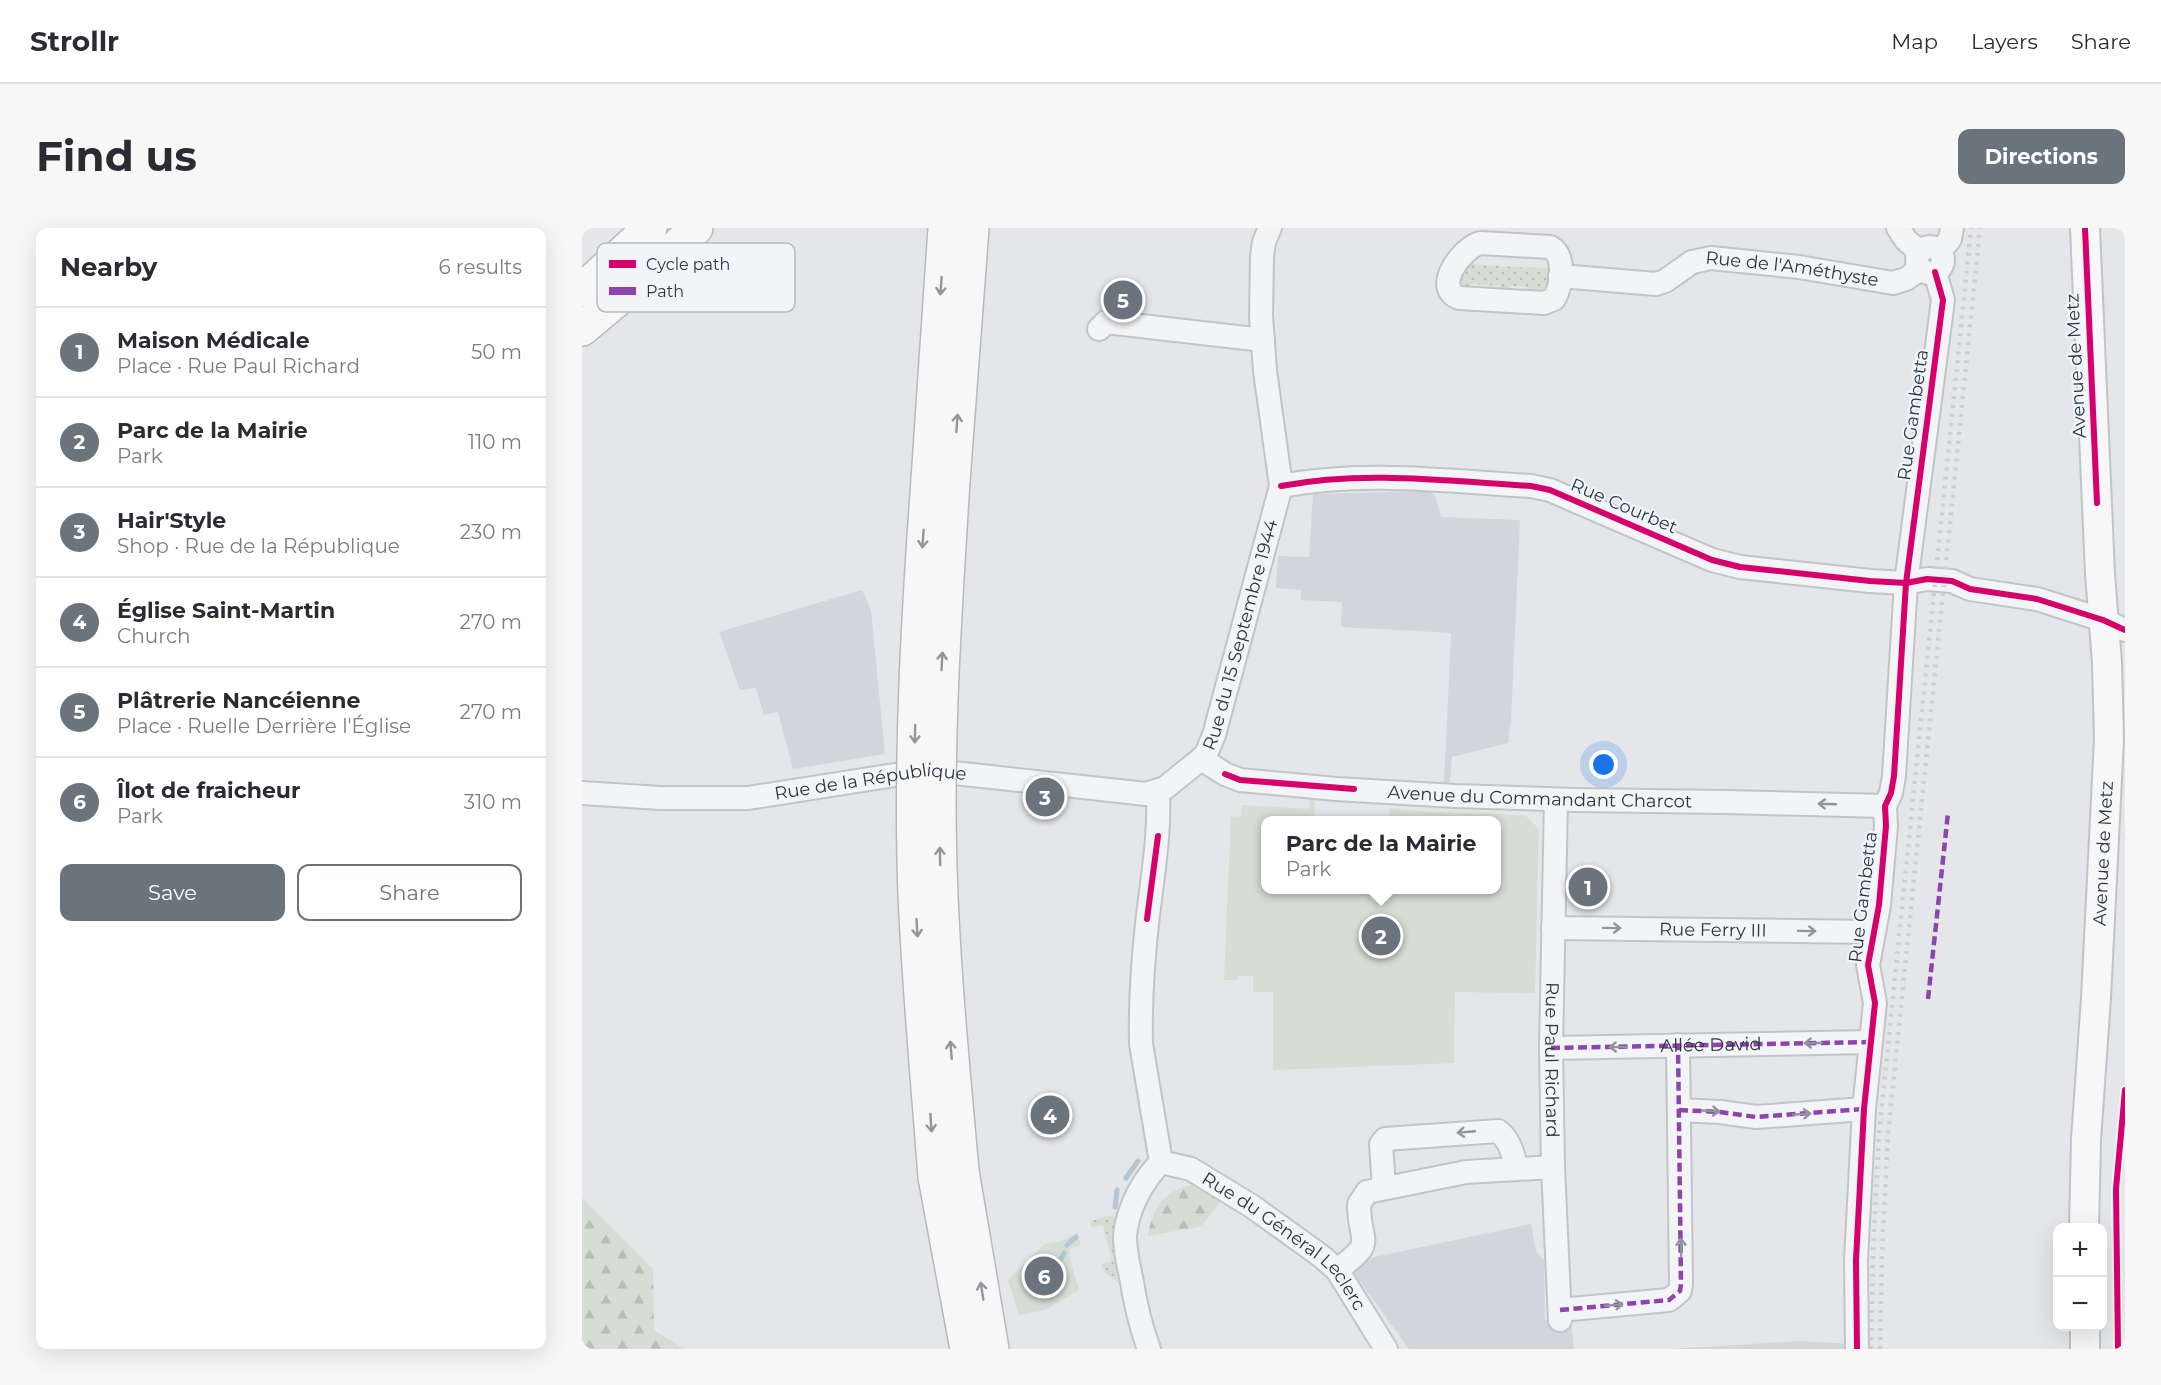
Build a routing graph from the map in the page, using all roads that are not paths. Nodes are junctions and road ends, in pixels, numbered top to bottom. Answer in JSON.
{"nodes":[{"id":1,"x":650,"y":228,"type":"edge"},
{"id":2,"x":696,"y":228,"type":"edge"},
{"id":3,"x":945,"y":228,"type":"edge"},
{"id":4,"x":972,"y":228,"type":"edge"},
{"id":5,"x":1270,"y":228,"type":"edge"},
{"id":6,"x":1898,"y":228,"type":"edge"},
{"id":7,"x":1952,"y":228,"type":"edge"},
{"id":8,"x":2085,"y":228,"type":"edge"},
{"id":9,"x":634,"y":243,"type":"edge"},
{"id":10,"x":680,"y":243,"type":"edge"},
{"id":11,"x":1928,"y":261,"type":"junction"},
{"id":12,"x":597,"y":276,"type":"edge"},
{"id":13,"x":1560,"y":276,"type":"junction"},
{"id":14,"x":582,"y":290,"type":"edge"},
{"id":15,"x":602,"y":312,"type":"edge"},
{"id":16,"x":582,"y":329,"type":"edge"},
{"id":17,"x":1099,"y":329,"type":"dead end"},
{"id":18,"x":1263,"y":340,"type":"junction"},
{"id":19,"x":940,"y":481,"type":"junction"},
{"id":20,"x":1281,"y":486,"type":"junction"},
{"id":21,"x":1906,"y":583,"type":"junction"},
{"id":22,"x":2114,"y":625,"type":"edge"},
{"id":23,"x":1201,"y":759,"type":"junction"},
{"id":24,"x":1158,"y":791,"type":"junction"},
{"id":25,"x":582,"y":793,"type":"edge"},
{"id":26,"x":1556,"y":800,"type":"junction"},
{"id":27,"x":1885,"y":806,"type":"junction"},
{"id":28,"x":1553,"y":928,"type":"junction"},
{"id":29,"x":1873,"y":932,"type":"junction"},
{"id":30,"x":1871,"y":1042,"type":"junction"},
{"id":31,"x":1678,"y":1045,"type":"junction"},
{"id":32,"x":1551,"y":1048,"type":"junction"},
{"id":33,"x":1678,"y":1110,"type":"junction"},
{"id":34,"x":1864,"y":1110,"type":"junction"},
{"id":35,"x":1161,"y":1162,"type":"junction"},
{"id":36,"x":1553,"y":1167,"type":"junction"},
{"id":37,"x":1516,"y":1169,"type":"junction"},
{"id":38,"x":949,"y":1174,"type":"junction"},
{"id":39,"x":1384,"y":1188,"type":"junction"},
{"id":40,"x":2084,"y":1223,"type":"edge"},
{"id":41,"x":1337,"y":1270,"type":"junction"},
{"id":42,"x":2085,"y":1331,"type":"edge"},
{"id":43,"x":967,"y":1349,"type":"edge"},
{"id":44,"x":993,"y":1349,"type":"edge"},
{"id":45,"x":1149,"y":1349,"type":"edge"},
{"id":46,"x":1386,"y":1349,"type":"edge"},
{"id":47,"x":1857,"y":1349,"type":"edge"},
{"id":48,"x":2085,"y":1349,"type":"edge"}],
"edges":[{"from":1,"to":9,"type":"highway"},
{"from":2,"to":10,"type":"highway"},
{"from":3,"to":19,"type":"highway","one_way":true},
{"from":19,"to":4,"type":"highway","one_way":true},
{"from":5,"to":18,"type":"street","name":"Rue du 15 Septembre 1944"},
{"from":6,"to":11,"type":"street"},
{"from":7,"to":11,"type":"street"},
{"from":8,"to":22,"type":"main road","name":"Avenue de Metz"},
{"from":11,"to":13,"type":"street","name":"Rue de l'Améthyste"},
{"from":11,"to":21,"type":"street","name":"Rue Gambetta"},
{"from":12,"to":14,"type":"highway"},
{"from":13,"to":13,"type":"street"},
{"from":15,"to":16,"type":"highway"},
{"from":17,"to":18,"type":"street"},
{"from":18,"to":20,"type":"street","name":"Rue du 15 Septembre 1944"},
{"from":19,"to":38,"type":"highway","bridge":true},
{"from":20,"to":21,"type":"street","name":"Rue Courbet"},
{"from":20,"to":23,"type":"street","name":"Rue du 15 Septembre 1944"},
{"from":21,"to":22,"type":"street","name":"Rue Courbet"},
{"from":21,"to":27,"type":"street","name":"Rue Gambetta"},
{"from":22,"to":40,"type":"main road","name":"Avenue de Metz"},
{"from":23,"to":24,"type":"street","name":"Rue du 15 Septembre 1944"},
{"from":23,"to":26,"type":"street","name":"Avenue du Commandant Charcot"},
{"from":24,"to":25,"type":"street","name":"Rue de la République"},
{"from":24,"to":35,"type":"street"},
{"from":27,"to":26,"type":"street","name":"Avenue du Commandant Charcot","one_way":true},
{"from":26,"to":28,"type":"street","name":"Rue Paul Richard"},
{"from":27,"to":29,"type":"street","name":"Rue Gambetta"},
{"from":28,"to":29,"type":"street","name":"Rue Ferry III","one_way":true},
{"from":28,"to":32,"type":"street","name":"Rue Paul Richard"},
{"from":29,"to":30,"type":"street","name":"Rue Gambetta"},
{"from":30,"to":31,"type":"street","name":"Allée David","one_way":true},
{"from":30,"to":34,"type":"street","name":"Rue Gambetta"},
{"from":31,"to":32,"type":"street","name":"Allée David","one_way":true},
{"from":31,"to":33,"type":"street"},
{"from":32,"to":36,"type":"street","name":"Rue Paul Richard"},
{"from":33,"to":34,"type":"street","one_way":true},
{"from":36,"to":33,"type":"street","name":"Rue Paul Richard","one_way":true},
{"from":34,"to":47,"type":"street","name":"Rue Gambetta"},
{"from":35,"to":41,"type":"street","name":"Rue du Général Leclerc"},
{"from":35,"to":45,"type":"street"},
{"from":36,"to":37,"type":"street"},
{"from":37,"to":39,"type":"street"},
{"from":37,"to":39,"type":"street","one_way":true},
{"from":38,"to":43,"type":"highway"},
{"from":44,"to":38,"type":"highway","one_way":true},
{"from":39,"to":41,"type":"street"},
{"from":41,"to":46,"type":"street","name":"Rue du Général Leclerc"},
{"from":42,"to":48,"type":"main road"}]}
